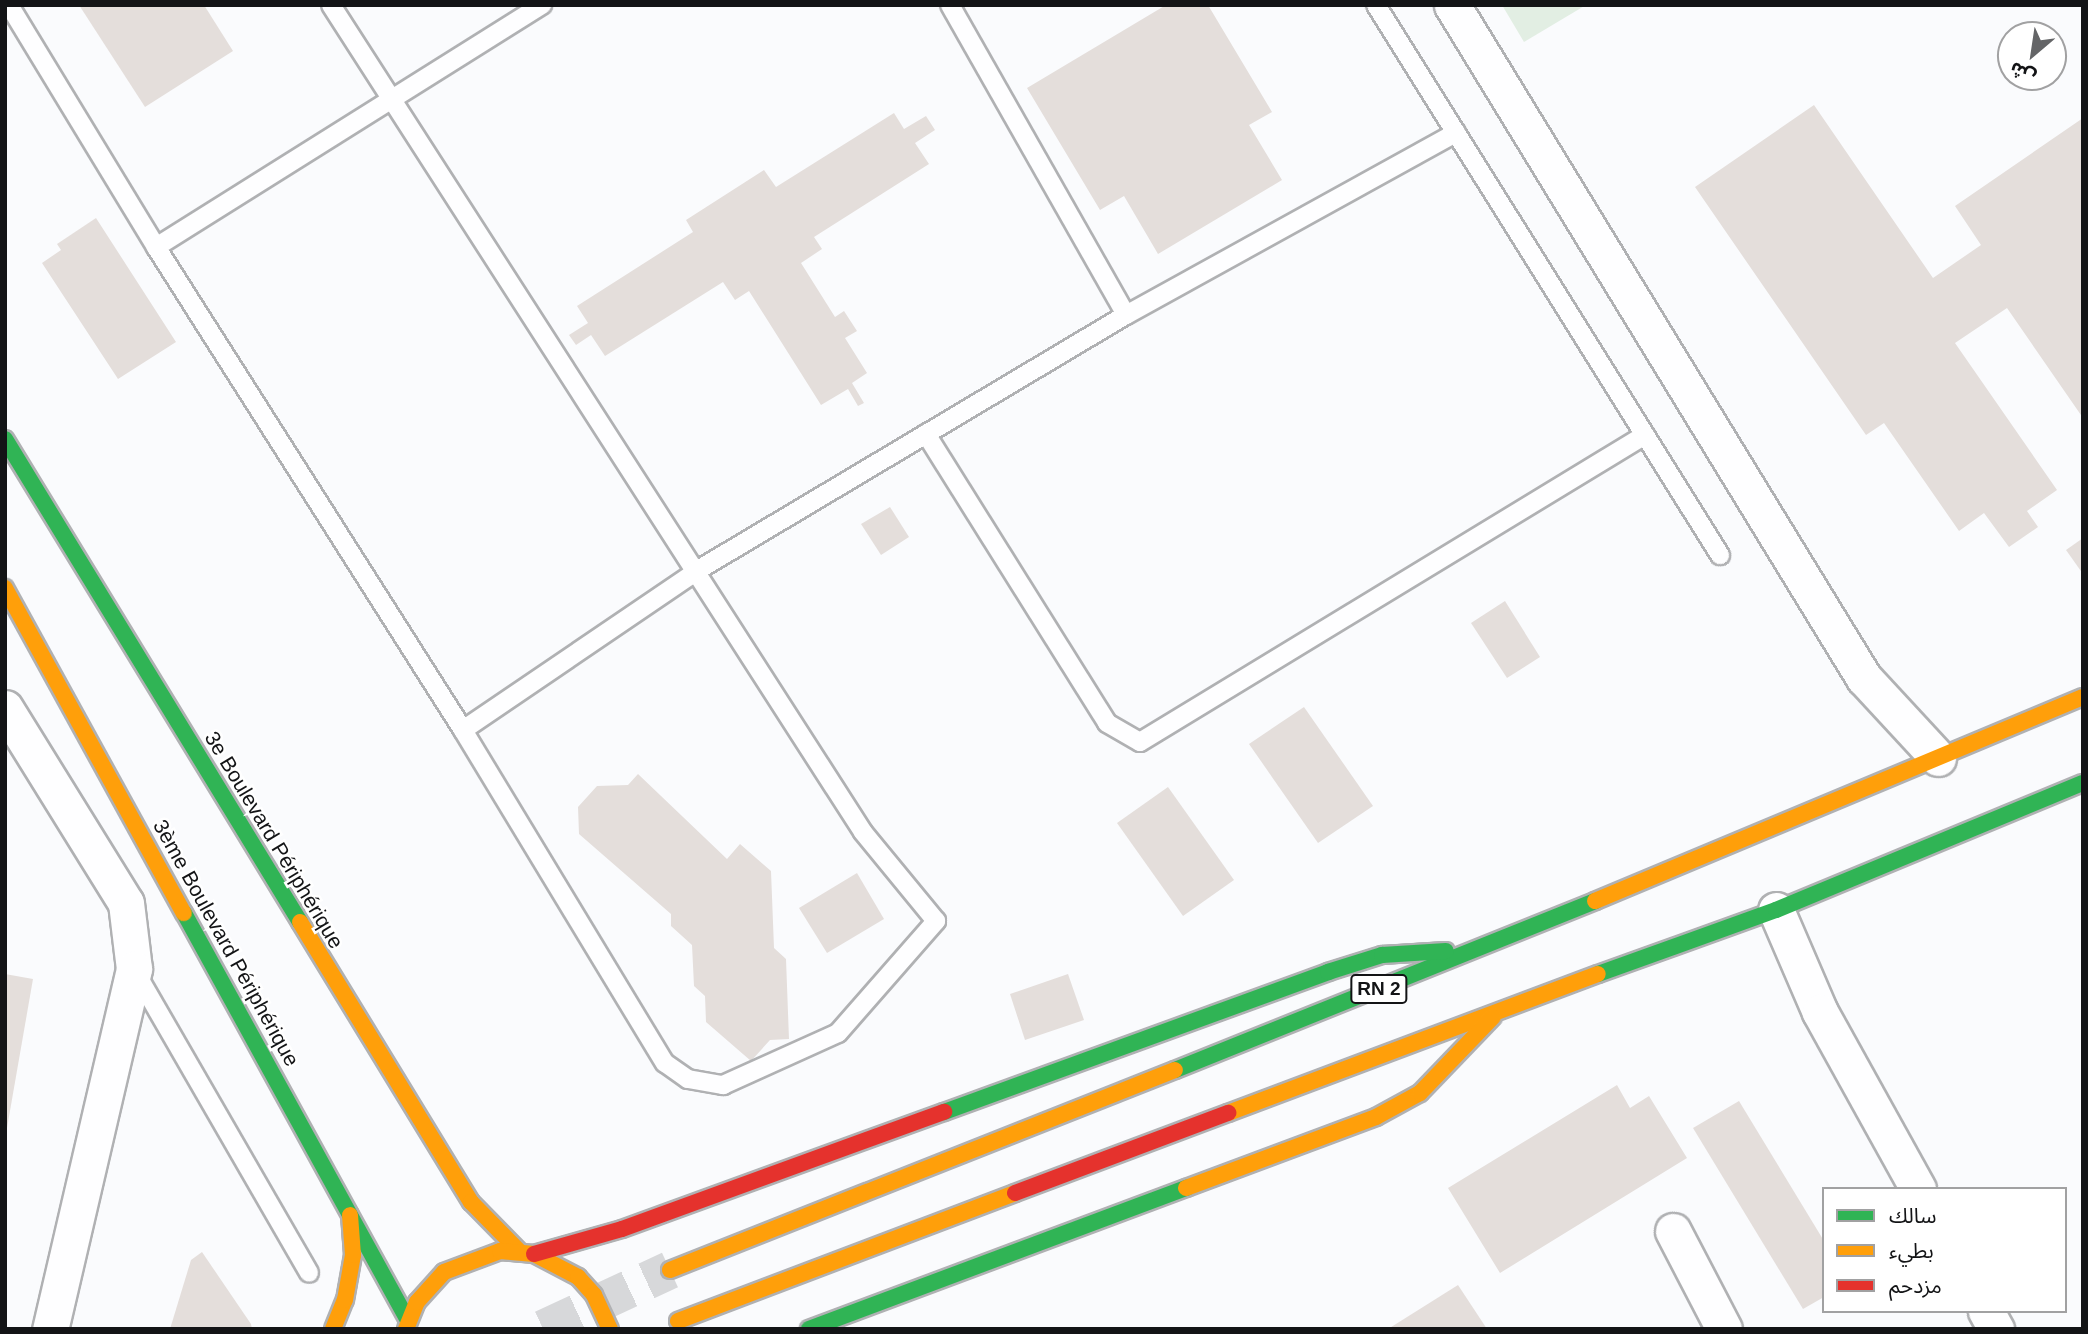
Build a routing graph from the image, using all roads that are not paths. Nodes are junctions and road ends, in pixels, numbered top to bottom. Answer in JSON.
{"nodes":[{"id":1,"x":9,"y":5,"type":"edge"},
{"id":2,"x":331,"y":5,"type":"edge"},
{"id":3,"x":542,"y":5,"type":"edge"},
{"id":4,"x":950,"y":5,"type":"edge"},
{"id":5,"x":1376,"y":5,"type":"edge"},
{"id":6,"x":1452,"y":5,"type":"edge"},
{"id":7,"x":391,"y":102,"type":"junction"},
{"id":8,"x":1456,"y":133,"type":"junction"},
{"id":9,"x":156,"y":247,"type":"junction"},
{"id":10,"x":1126,"y":315,"type":"junction"},
{"id":11,"x":926,"y":434,"type":"junction"},
{"id":12,"x":1645,"y":435,"type":"junction"},
{"id":13,"x":5,"y":439,"type":"edge"},
{"id":14,"x":1720,"y":555,"type":"dead end"},
{"id":15,"x":698,"y":570,"type":"junction"},
{"id":16,"x":5,"y":588,"type":"edge"},
{"id":17,"x":2083,"y":697,"type":"edge"},
{"id":18,"x":5,"y":708,"type":"edge"},
{"id":19,"x":463,"y":730,"type":"junction"},
{"id":20,"x":1938,"y":758,"type":"junction"},
{"id":21,"x":2083,"y":783,"type":"edge"},
{"id":22,"x":1776,"y":911,"type":"junction"},
{"id":23,"x":1478,"y":950,"type":"junction"},
{"id":24,"x":134,"y":969,"type":"junction"},
{"id":25,"x":1499,"y":1010,"type":"junction"},
{"id":26,"x":1917,"y":1187,"type":"edge"},
{"id":27,"x":471,"y":1202,"type":"junction"},
{"id":28,"x":350,"y":1210,"type":"junction"},
{"id":29,"x":519,"y":1224,"type":"dead end"},
{"id":30,"x":622,"y":1229,"type":"junction"},
{"id":31,"x":549,"y":1231,"type":"dead end"},
{"id":32,"x":1673,"y":1231,"type":"dead end"},
{"id":33,"x":527,"y":1253,"type":"junction"},
{"id":34,"x":670,"y":1270,"type":"tunnel mouth"},
{"id":35,"x":309,"y":1273,"type":"dead end"},
{"id":36,"x":1987,"y":1313,"type":"edge"},
{"id":37,"x":678,"y":1321,"type":"dead end"},
{"id":38,"x":407,"y":1324,"type":"edge"},
{"id":39,"x":50,"y":1329,"type":"edge"},
{"id":40,"x":333,"y":1329,"type":"edge"},
{"id":41,"x":610,"y":1329,"type":"edge"},
{"id":42,"x":809,"y":1329,"type":"edge"},
{"id":43,"x":1724,"y":1329,"type":"edge"},
{"id":44,"x":1996,"y":1329,"type":"edge"}],
"edges":[{"from":1,"to":9,"type":"lane"},
{"from":2,"to":7,"type":"lane"},
{"from":3,"to":7,"type":"lane"},
{"from":4,"to":10,"type":"lane"},
{"from":5,"to":8,"type":"lane"},
{"from":6,"to":20,"type":"street"},
{"from":7,"to":9,"type":"lane"},
{"from":7,"to":15,"type":"lane"},
{"from":8,"to":10,"type":"lane"},
{"from":8,"to":12,"type":"lane"},
{"from":9,"to":19,"type":"lane"},
{"from":10,"to":11,"type":"lane"},
{"from":11,"to":12,"type":"lane"},
{"from":11,"to":15,"type":"lane"},
{"from":12,"to":14,"type":"lane"},
{"from":13,"to":27,"type":"highway","name":"3e Boulevard Périphérique"},
{"from":15,"to":19,"type":"lane"},
{"from":15,"to":19,"type":"lane"},
{"from":16,"to":28,"type":"highway","name":"3ème Boulevard Périphérique"},
{"from":17,"to":20,"type":"highway","number":"RN 2"},
{"from":18,"to":24,"type":"street"},
{"from":20,"to":23,"type":"highway","number":"RN 2"},
{"from":21,"to":22,"type":"highway"},
{"from":22,"to":25,"type":"highway"},
{"from":22,"to":26,"type":"street"},
{"from":23,"to":30,"type":"highway"},
{"from":23,"to":34,"type":"highway","number":"RN 2"},
{"from":24,"to":35,"type":"lane"},
{"from":24,"to":39,"type":"street"},
{"from":25,"to":37,"type":"highway"},
{"from":25,"to":42,"type":"highway"},
{"from":27,"to":29,"type":"highway"},
{"from":27,"to":33,"type":"highway","name":"3e Boulevard Périphérique"},
{"from":28,"to":38,"type":"highway","name":"3ème Boulevard Périphérique"},
{"from":28,"to":40,"type":"highway"},
{"from":30,"to":31,"type":"highway"},
{"from":30,"to":33,"type":"highway"},
{"from":32,"to":43,"type":"street"},
{"from":33,"to":38,"type":"highway"},
{"from":33,"to":41,"type":"highway"},
{"from":36,"to":44,"type":"street"}]}
